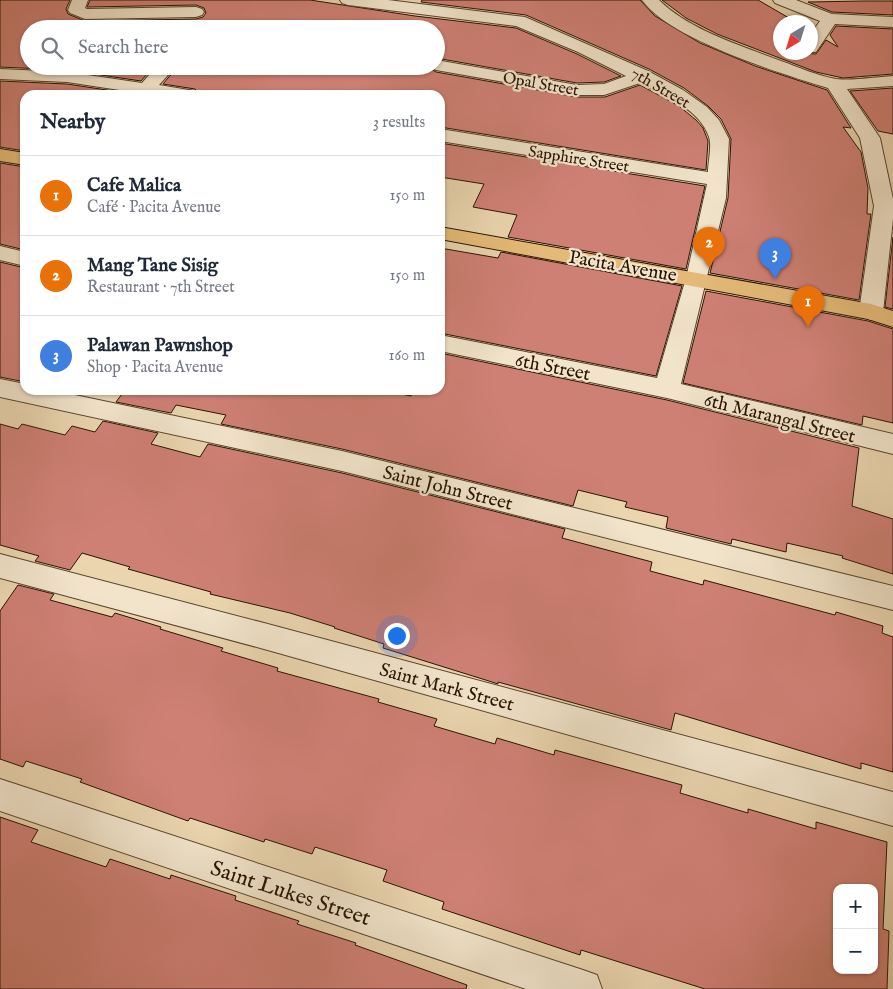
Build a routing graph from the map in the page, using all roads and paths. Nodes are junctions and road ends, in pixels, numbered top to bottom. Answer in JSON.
{"nodes":[{"id":1,"x":80,"y":0,"type":"edge"},
{"id":2,"x":348,"y":0,"type":"edge"},
{"id":3,"x":650,"y":0,"type":"edge"},
{"id":4,"x":781,"y":0,"type":"edge"},
{"id":5,"x":411,"y":4,"type":"edge"},
{"id":6,"x":198,"y":6,"type":"edge"},
{"id":7,"x":830,"y":19,"type":"junction"},
{"id":8,"x":194,"y":20,"type":"edge"},
{"id":9,"x":893,"y":22,"type":"edge"},
{"id":10,"x":818,"y":36,"type":"edge"},
{"id":11,"x":802,"y":60,"type":"edge"},
{"id":12,"x":445,"y":67,"type":"edge"},
{"id":13,"x":794,"y":72,"type":"junction"},
{"id":14,"x":0,"y":74,"type":"edge"},
{"id":15,"x":20,"y":75,"type":"edge"},
{"id":16,"x":22,"y":75,"type":"edge"},
{"id":17,"x":159,"y":75,"type":"edge"},
{"id":18,"x":642,"y":75,"type":"junction"},
{"id":19,"x":893,"y":81,"type":"edge"},
{"id":20,"x":835,"y":84,"type":"junction"},
{"id":21,"x":147,"y":88,"type":"junction"},
{"id":22,"x":159,"y":90,"type":"edge"},
{"id":23,"x":445,"y":136,"type":"edge"},
{"id":24,"x":870,"y":138,"type":"junction"},
{"id":25,"x":893,"y":141,"type":"edge"},
{"id":26,"x":0,"y":155,"type":"edge"},
{"id":27,"x":20,"y":158,"type":"edge"},
{"id":28,"x":718,"y":180,"type":"junction"},
{"id":29,"x":888,"y":208,"type":"edge"},
{"id":30,"x":445,"y":234,"type":"edge"},
{"id":31,"x":0,"y":254,"type":"edge"},
{"id":32,"x":20,"y":258,"type":"edge"},
{"id":33,"x":697,"y":278,"type":"junction"},
{"id":34,"x":871,"y":312,"type":"junction"},
{"id":35,"x":893,"y":319,"type":"edge"},
{"id":36,"x":445,"y":344,"type":"edge"},
{"id":37,"x":0,"y":388,"type":"edge"},
{"id":38,"x":666,"y":389,"type":"junction"},
{"id":39,"x":20,"y":392,"type":"edge"},
{"id":40,"x":33,"y":395,"type":"edge"},
{"id":41,"x":893,"y":444,"type":"edge"},
{"id":42,"x":0,"y":566,"type":"edge"},
{"id":43,"x":893,"y":598,"type":"edge"},
{"id":44,"x":0,"y":795,"type":"edge"},
{"id":45,"x":893,"y":809,"type":"edge"},
{"id":46,"x":583,"y":989,"type":"edge"}],
"edges":[{"from":1,"to":6,"type":"street"},
{"from":2,"to":5,"type":"street","name":"7th Street"},
{"from":3,"to":13,"type":"street"},
{"from":4,"to":7,"type":"street"},
{"from":5,"to":18,"type":"street","name":"7th Street"},
{"from":6,"to":8,"type":"street"},
{"from":7,"to":9,"type":"street"},
{"from":7,"to":10,"type":"street"},
{"from":11,"to":13,"type":"street"},
{"from":12,"to":18,"type":"street","name":"Opal Street"},
{"from":13,"to":20,"type":"street"},
{"from":14,"to":15,"type":"street"},
{"from":16,"to":21,"type":"street"},
{"from":17,"to":21,"type":"street"},
{"from":18,"to":28,"type":"street","name":"7th Street"},
{"from":19,"to":20,"type":"street"},
{"from":20,"to":24,"type":"street"},
{"from":21,"to":22,"type":"street"},
{"from":23,"to":28,"type":"street","name":"Sapphire Street"},
{"from":24,"to":25,"type":"street"},
{"from":24,"to":29,"type":"street"},
{"from":26,"to":27,"type":"main road"},
{"from":28,"to":33,"type":"street","name":"7th Street"},
{"from":29,"to":34,"type":"street"},
{"from":30,"to":33,"type":"main road","name":"Pacita Avenue"},
{"from":31,"to":32,"type":"street"},
{"from":33,"to":34,"type":"main road","name":"Pacita Avenue"},
{"from":33,"to":38,"type":"street","name":"7th Street"},
{"from":34,"to":35,"type":"main road","name":"Pacita Avenue"},
{"from":36,"to":38,"type":"street","name":"6th Street"},
{"from":37,"to":39,"type":"street","name":"Saint John Street"},
{"from":38,"to":41,"type":"street","name":"6th Marangal Street"},
{"from":40,"to":43,"type":"street","name":"Saint John Street"},
{"from":42,"to":45,"type":"street","name":"Saint Mark Street"},
{"from":44,"to":46,"type":"street","name":"Saint Lukes Street"}]}
